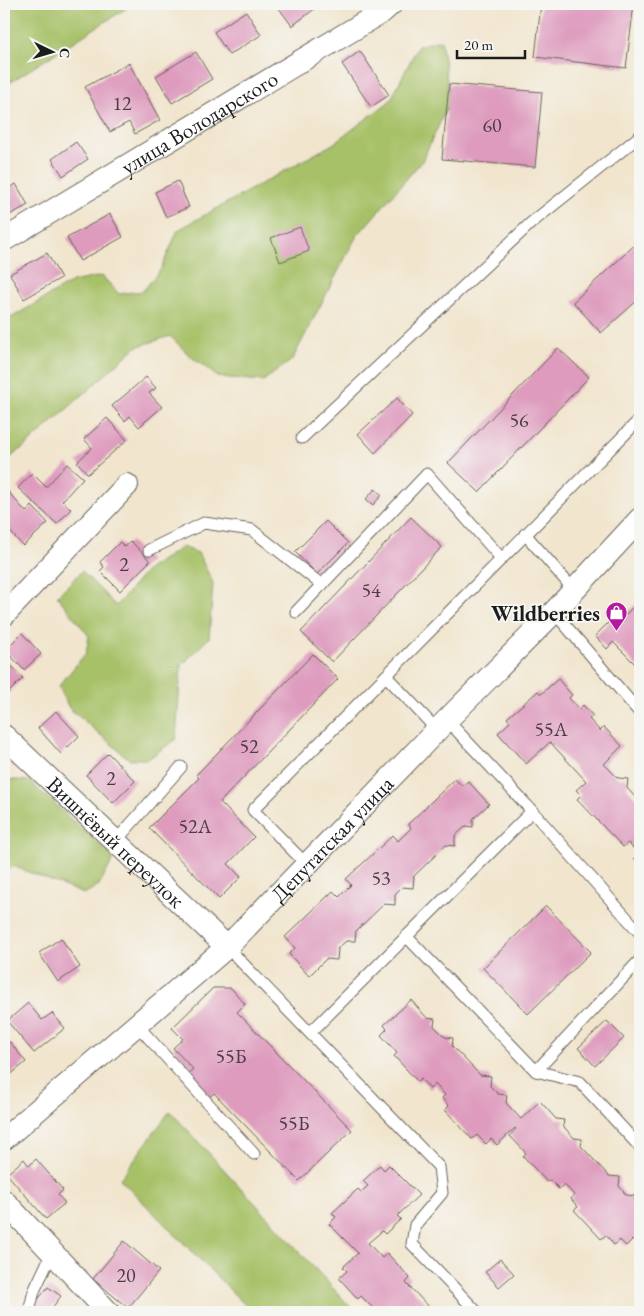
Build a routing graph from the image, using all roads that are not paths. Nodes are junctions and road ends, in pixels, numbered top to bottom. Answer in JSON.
{"nodes":[{"id":1,"x":391,"y":4,"type":"edge"},
{"id":2,"x":640,"y":136,"type":"edge"},
{"id":3,"x":4,"y":240,"type":"edge"},
{"id":4,"x":640,"y":419,"type":"edge"},
{"id":5,"x":302,"y":438,"type":"dead end"},
{"id":6,"x":127,"y":485,"type":"dead end"},
{"id":7,"x":640,"y":519,"type":"edge"},
{"id":8,"x":525,"y":534,"type":"junction"},
{"id":9,"x":149,"y":550,"type":"dead end"},
{"id":10,"x":501,"y":558,"type":"junction"},
{"id":11,"x":322,"y":585,"type":"junction"},
{"id":12,"x":574,"y":590,"type":"junction"},
{"id":13,"x":296,"y":612,"type":"dead end"},
{"id":14,"x":554,"y":612,"type":"junction"},
{"id":15,"x":4,"y":615,"type":"edge"},
{"id":16,"x":386,"y":676,"type":"junction"},
{"id":17,"x":640,"y":713,"type":"edge"},
{"id":18,"x":442,"y":725,"type":"junction"},
{"id":19,"x":4,"y":736,"type":"edge"},
{"id":20,"x":181,"y":767,"type":"dead end"},
{"id":21,"x":532,"y":811,"type":"junction"},
{"id":22,"x":115,"y":842,"type":"junction"},
{"id":23,"x":306,"y":864,"type":"junction"},
{"id":24,"x":640,"y":933,"type":"edge"},
{"id":25,"x":406,"y":936,"type":"junction"},
{"id":26,"x":227,"y":947,"type":"junction"},
{"id":27,"x":640,"y":960,"type":"edge"},
{"id":28,"x":137,"y":1025,"type":"junction"},
{"id":29,"x":310,"y":1033,"type":"junction"},
{"id":30,"x":536,"y":1071,"type":"junction"},
{"id":31,"x":4,"y":1139,"type":"edge"},
{"id":32,"x":640,"y":1147,"type":"edge"},
{"id":33,"x":254,"y":1154,"type":"dead end"},
{"id":34,"x":6,"y":1207,"type":"edge"},
{"id":35,"x":52,"y":1253,"type":"junction"},
{"id":36,"x":28,"y":1312,"type":"edge"},
{"id":37,"x":108,"y":1312,"type":"edge"},
{"id":38,"x":477,"y":1312,"type":"edge"}],
"edges":[{"from":1,"to":3,"type":"street","name":"улица Володарского"},
{"from":2,"to":5,"type":"lane"},
{"from":4,"to":8,"type":"lane"},
{"from":6,"to":15,"type":"street"},
{"from":7,"to":12,"type":"street","name":"Депутатская улица"},
{"from":8,"to":10,"type":"lane"},
{"from":8,"to":12,"type":"lane"},
{"from":9,"to":11,"type":"lane"},
{"from":10,"to":11,"type":"lane"},
{"from":10,"to":16,"type":"lane"},
{"from":11,"to":13,"type":"lane"},
{"from":12,"to":14,"type":"street","name":"Депутатская улица"},
{"from":14,"to":17,"type":"lane"},
{"from":14,"to":18,"type":"street","name":"Депутатская улица"},
{"from":16,"to":18,"type":"lane"},
{"from":16,"to":23,"type":"lane"},
{"from":18,"to":21,"type":"lane"},
{"from":18,"to":23,"type":"street","name":"Депутатская улица"},
{"from":19,"to":22,"type":"street","name":"Вишнёвый переулок"},
{"from":20,"to":22,"type":"lane"},
{"from":21,"to":24,"type":"lane"},
{"from":21,"to":25,"type":"lane"},
{"from":22,"to":26,"type":"street","name":"Вишнёвый переулок"},
{"from":23,"to":26,"type":"street","name":"Депутатская улица"},
{"from":25,"to":29,"type":"lane"},
{"from":25,"to":30,"type":"lane"},
{"from":26,"to":28,"type":"street","name":"Депутатская улица"},
{"from":26,"to":29,"type":"lane"},
{"from":27,"to":30,"type":"lane"},
{"from":28,"to":31,"type":"street","name":"Депутатская улица"},
{"from":28,"to":33,"type":"lane"},
{"from":29,"to":38,"type":"lane"},
{"from":30,"to":32,"type":"lane"},
{"from":34,"to":35,"type":"street"},
{"from":35,"to":36,"type":"lane"},
{"from":35,"to":37,"type":"street"}]}
